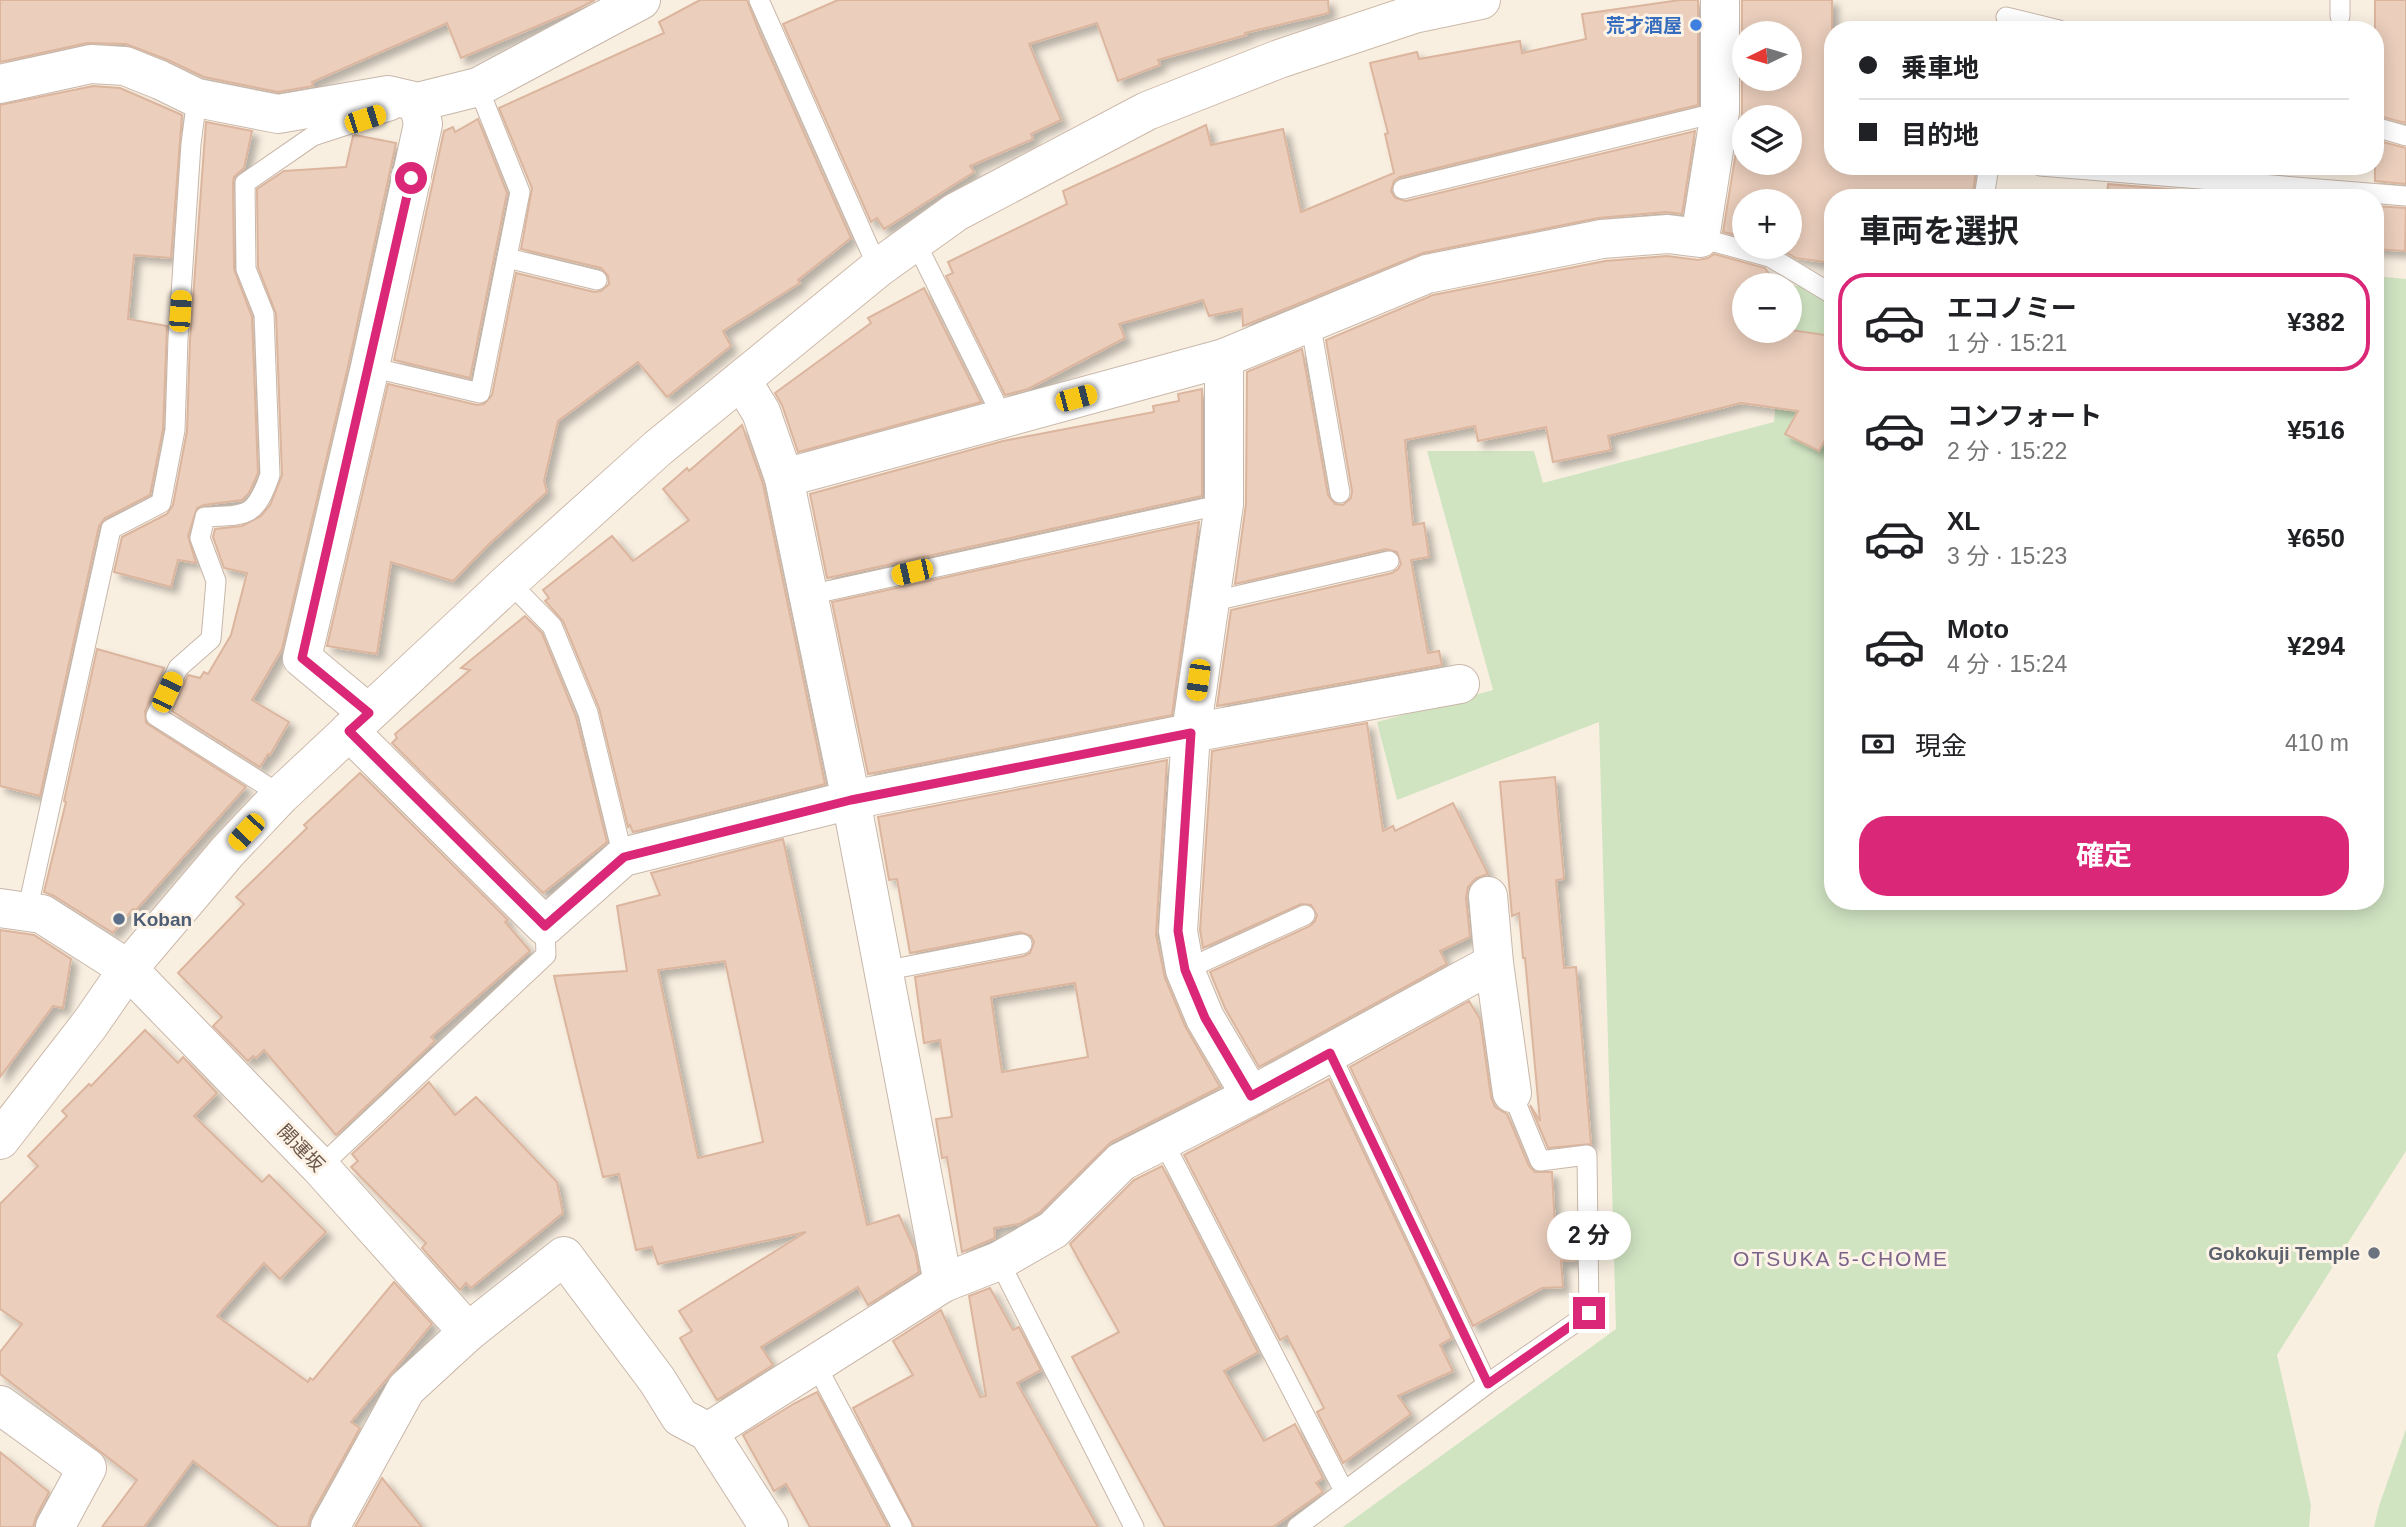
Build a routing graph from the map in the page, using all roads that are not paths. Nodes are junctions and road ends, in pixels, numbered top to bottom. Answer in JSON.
{"nodes":[{"id":1,"x":641,"y":0,"type":"edge"},
{"id":2,"x":759,"y":0,"type":"edge"},
{"id":3,"x":1480,"y":0,"type":"edge"},
{"id":4,"x":1720,"y":0,"type":"edge"},
{"id":5,"x":2005,"y":16,"type":"edge"},
{"id":6,"x":2024,"y":21,"type":"edge"},
{"id":7,"x":0,"y":84,"type":"edge"},
{"id":8,"x":478,"y":87,"type":"junction"},
{"id":9,"x":197,"y":98,"type":"junction"},
{"id":10,"x":418,"y":102,"type":"junction"},
{"id":11,"x":1720,"y":112,"type":"junction"},
{"id":12,"x":2384,"y":130,"type":"edge"},
{"id":13,"x":2406,"y":136,"type":"edge"},
{"id":14,"x":2154,"y":175,"type":"edge"},
{"id":15,"x":1403,"y":189,"type":"dead end"},
{"id":16,"x":2330,"y":189,"type":"edge"},
{"id":17,"x":2384,"y":193,"type":"edge"},
{"id":18,"x":2406,"y":195,"type":"edge"},
{"id":19,"x":1700,"y":238,"type":"junction"},
{"id":20,"x":915,"y":241,"type":"junction"},
{"id":21,"x":507,"y":258,"type":"junction"},
{"id":22,"x":878,"y":268,"type":"junction"},
{"id":23,"x":597,"y":280,"type":"dead end"},
{"id":24,"x":1824,"y":289,"type":"edge"},
{"id":25,"x":1311,"y":321,"type":"junction"},
{"id":26,"x":1224,"y":358,"type":"junction"},
{"id":27,"x":370,"y":367,"type":"junction"},
{"id":28,"x":742,"y":381,"type":"junction"},
{"id":29,"x":1003,"y":418,"type":"junction"},
{"id":30,"x":784,"y":478,"type":"junction"},
{"id":31,"x":1340,"y":493,"type":"dead end"},
{"id":32,"x":1224,"y":504,"type":"junction"},
{"id":33,"x":1388,"y":561,"type":"dead end"},
{"id":34,"x":509,"y":582,"type":"junction"},
{"id":35,"x":809,"y":595,"type":"junction"},
{"id":36,"x":1210,"y":602,"type":"junction"},
{"id":37,"x":1460,"y":684,"type":"dead end"},
{"id":38,"x":359,"y":722,"type":"junction"},
{"id":39,"x":1191,"y":733,"type":"junction"},
{"id":40,"x":281,"y":795,"type":"junction"},
{"id":41,"x":851,"y":800,"type":"junction"},
{"id":42,"x":624,"y":857,"type":"junction"},
{"id":43,"x":1488,"y":896,"type":"dead end"},
{"id":44,"x":13,"y":910,"type":"edge"},
{"id":45,"x":1305,"y":915,"type":"dead end"},
{"id":46,"x":545,"y":926,"type":"junction"},
{"id":47,"x":1022,"y":944,"type":"dead end"},
{"id":48,"x":1493,"y":963,"type":"junction"},
{"id":49,"x":128,"y":970,"type":"junction"},
{"id":50,"x":1185,"y":970,"type":"junction"},
{"id":51,"x":883,"y":971,"type":"junction"},
{"id":52,"x":1330,"y":1053,"type":"junction"},
{"id":53,"x":1512,"y":1093,"type":"joint"},
{"id":54,"x":1251,"y":1096,"type":"junction"},
{"id":55,"x":0,"y":1140,"type":"edge"},
{"id":56,"x":1163,"y":1141,"type":"junction"},
{"id":57,"x":320,"y":1167,"type":"junction"},
{"id":58,"x":999,"y":1261,"type":"junction"},
{"id":59,"x":943,"y":1283,"type":"junction"},
{"id":60,"x":468,"y":1332,"type":"junction"},
{"id":61,"x":816,"y":1363,"type":"junction"},
{"id":62,"x":1488,"y":1384,"type":"junction"},
{"id":63,"x":0,"y":1405,"type":"edge"},
{"id":64,"x":708,"y":1432,"type":"junction"},
{"id":65,"x":1344,"y":1491,"type":"junction"},
{"id":66,"x":55,"y":1527,"type":"edge"},
{"id":67,"x":330,"y":1527,"type":"edge"},
{"id":68,"x":769,"y":1527,"type":"edge"},
{"id":69,"x":902,"y":1527,"type":"edge"},
{"id":70,"x":1134,"y":1527,"type":"edge"},
{"id":71,"x":1297,"y":1527,"type":"edge"}],
"edges":[{"from":1,"to":8,"type":"street"},
{"from":2,"to":22,"type":"lane"},
{"from":3,"to":20,"type":"street"},
{"from":4,"to":11,"type":"street"},
{"from":5,"to":6,"type":"lane"},
{"from":7,"to":9,"type":"street"},
{"from":8,"to":10,"type":"street"},
{"from":8,"to":21,"type":"lane"},
{"from":9,"to":10,"type":"street"},
{"from":9,"to":44,"type":"lane"},
{"from":10,"to":27,"type":"street"},
{"from":10,"to":40,"type":"lane"},
{"from":11,"to":15,"type":"lane"},
{"from":11,"to":19,"type":"street"},
{"from":12,"to":13,"type":"lane"},
{"from":14,"to":16,"type":"lane"},
{"from":17,"to":18,"type":"lane"},
{"from":19,"to":24,"type":"lane"},
{"from":19,"to":25,"type":"street"},
{"from":20,"to":22,"type":"street"},
{"from":20,"to":29,"type":"lane"},
{"from":21,"to":23,"type":"lane"},
{"from":21,"to":27,"type":"lane"},
{"from":22,"to":28,"type":"street"},
{"from":25,"to":26,"type":"street"},
{"from":25,"to":31,"type":"lane"},
{"from":26,"to":29,"type":"street"},
{"from":26,"to":32,"type":"street"},
{"from":27,"to":38,"type":"street"},
{"from":28,"to":30,"type":"street"},
{"from":28,"to":34,"type":"street"},
{"from":29,"to":30,"type":"street"},
{"from":30,"to":35,"type":"street"},
{"from":32,"to":35,"type":"lane"},
{"from":32,"to":36,"type":"street"},
{"from":33,"to":36,"type":"lane"},
{"from":34,"to":38,"type":"street"},
{"from":34,"to":42,"type":"lane"},
{"from":35,"to":41,"type":"street"},
{"from":36,"to":39,"type":"street"},
{"from":37,"to":39,"type":"street"},
{"from":38,"to":40,"type":"street"},
{"from":38,"to":46,"type":"street"},
{"from":39,"to":41,"type":"street"},
{"from":39,"to":50,"type":"street"},
{"from":40,"to":49,"type":"street"},
{"from":41,"to":42,"type":"street"},
{"from":41,"to":51,"type":"street"},
{"from":42,"to":46,"type":"street"},
{"from":43,"to":48,"type":"street"},
{"from":44,"to":49,"type":"street","name":"開運坂"},
{"from":45,"to":50,"type":"lane"},
{"from":46,"to":57,"type":"lane"},
{"from":47,"to":51,"type":"lane"},
{"from":48,"to":52,"type":"street"},
{"from":48,"to":53,"type":"street"},
{"from":49,"to":55,"type":"street"},
{"from":49,"to":57,"type":"street","name":"開運坂"},
{"from":50,"to":54,"type":"street"},
{"from":51,"to":59,"type":"street"},
{"from":52,"to":54,"type":"street"},
{"from":52,"to":62,"type":"lane"},
{"from":53,"to":62,"type":"lane"},
{"from":54,"to":56,"type":"street"},
{"from":56,"to":58,"type":"street"},
{"from":56,"to":65,"type":"lane"},
{"from":57,"to":60,"type":"street","name":"開運坂"},
{"from":58,"to":59,"type":"street"},
{"from":58,"to":70,"type":"lane"},
{"from":59,"to":61,"type":"street"},
{"from":60,"to":64,"type":"street"},
{"from":60,"to":67,"type":"street"},
{"from":61,"to":64,"type":"street"},
{"from":61,"to":69,"type":"lane"},
{"from":62,"to":65,"type":"lane"},
{"from":63,"to":66,"type":"street"},
{"from":64,"to":68,"type":"street"},
{"from":65,"to":71,"type":"lane"}]}
